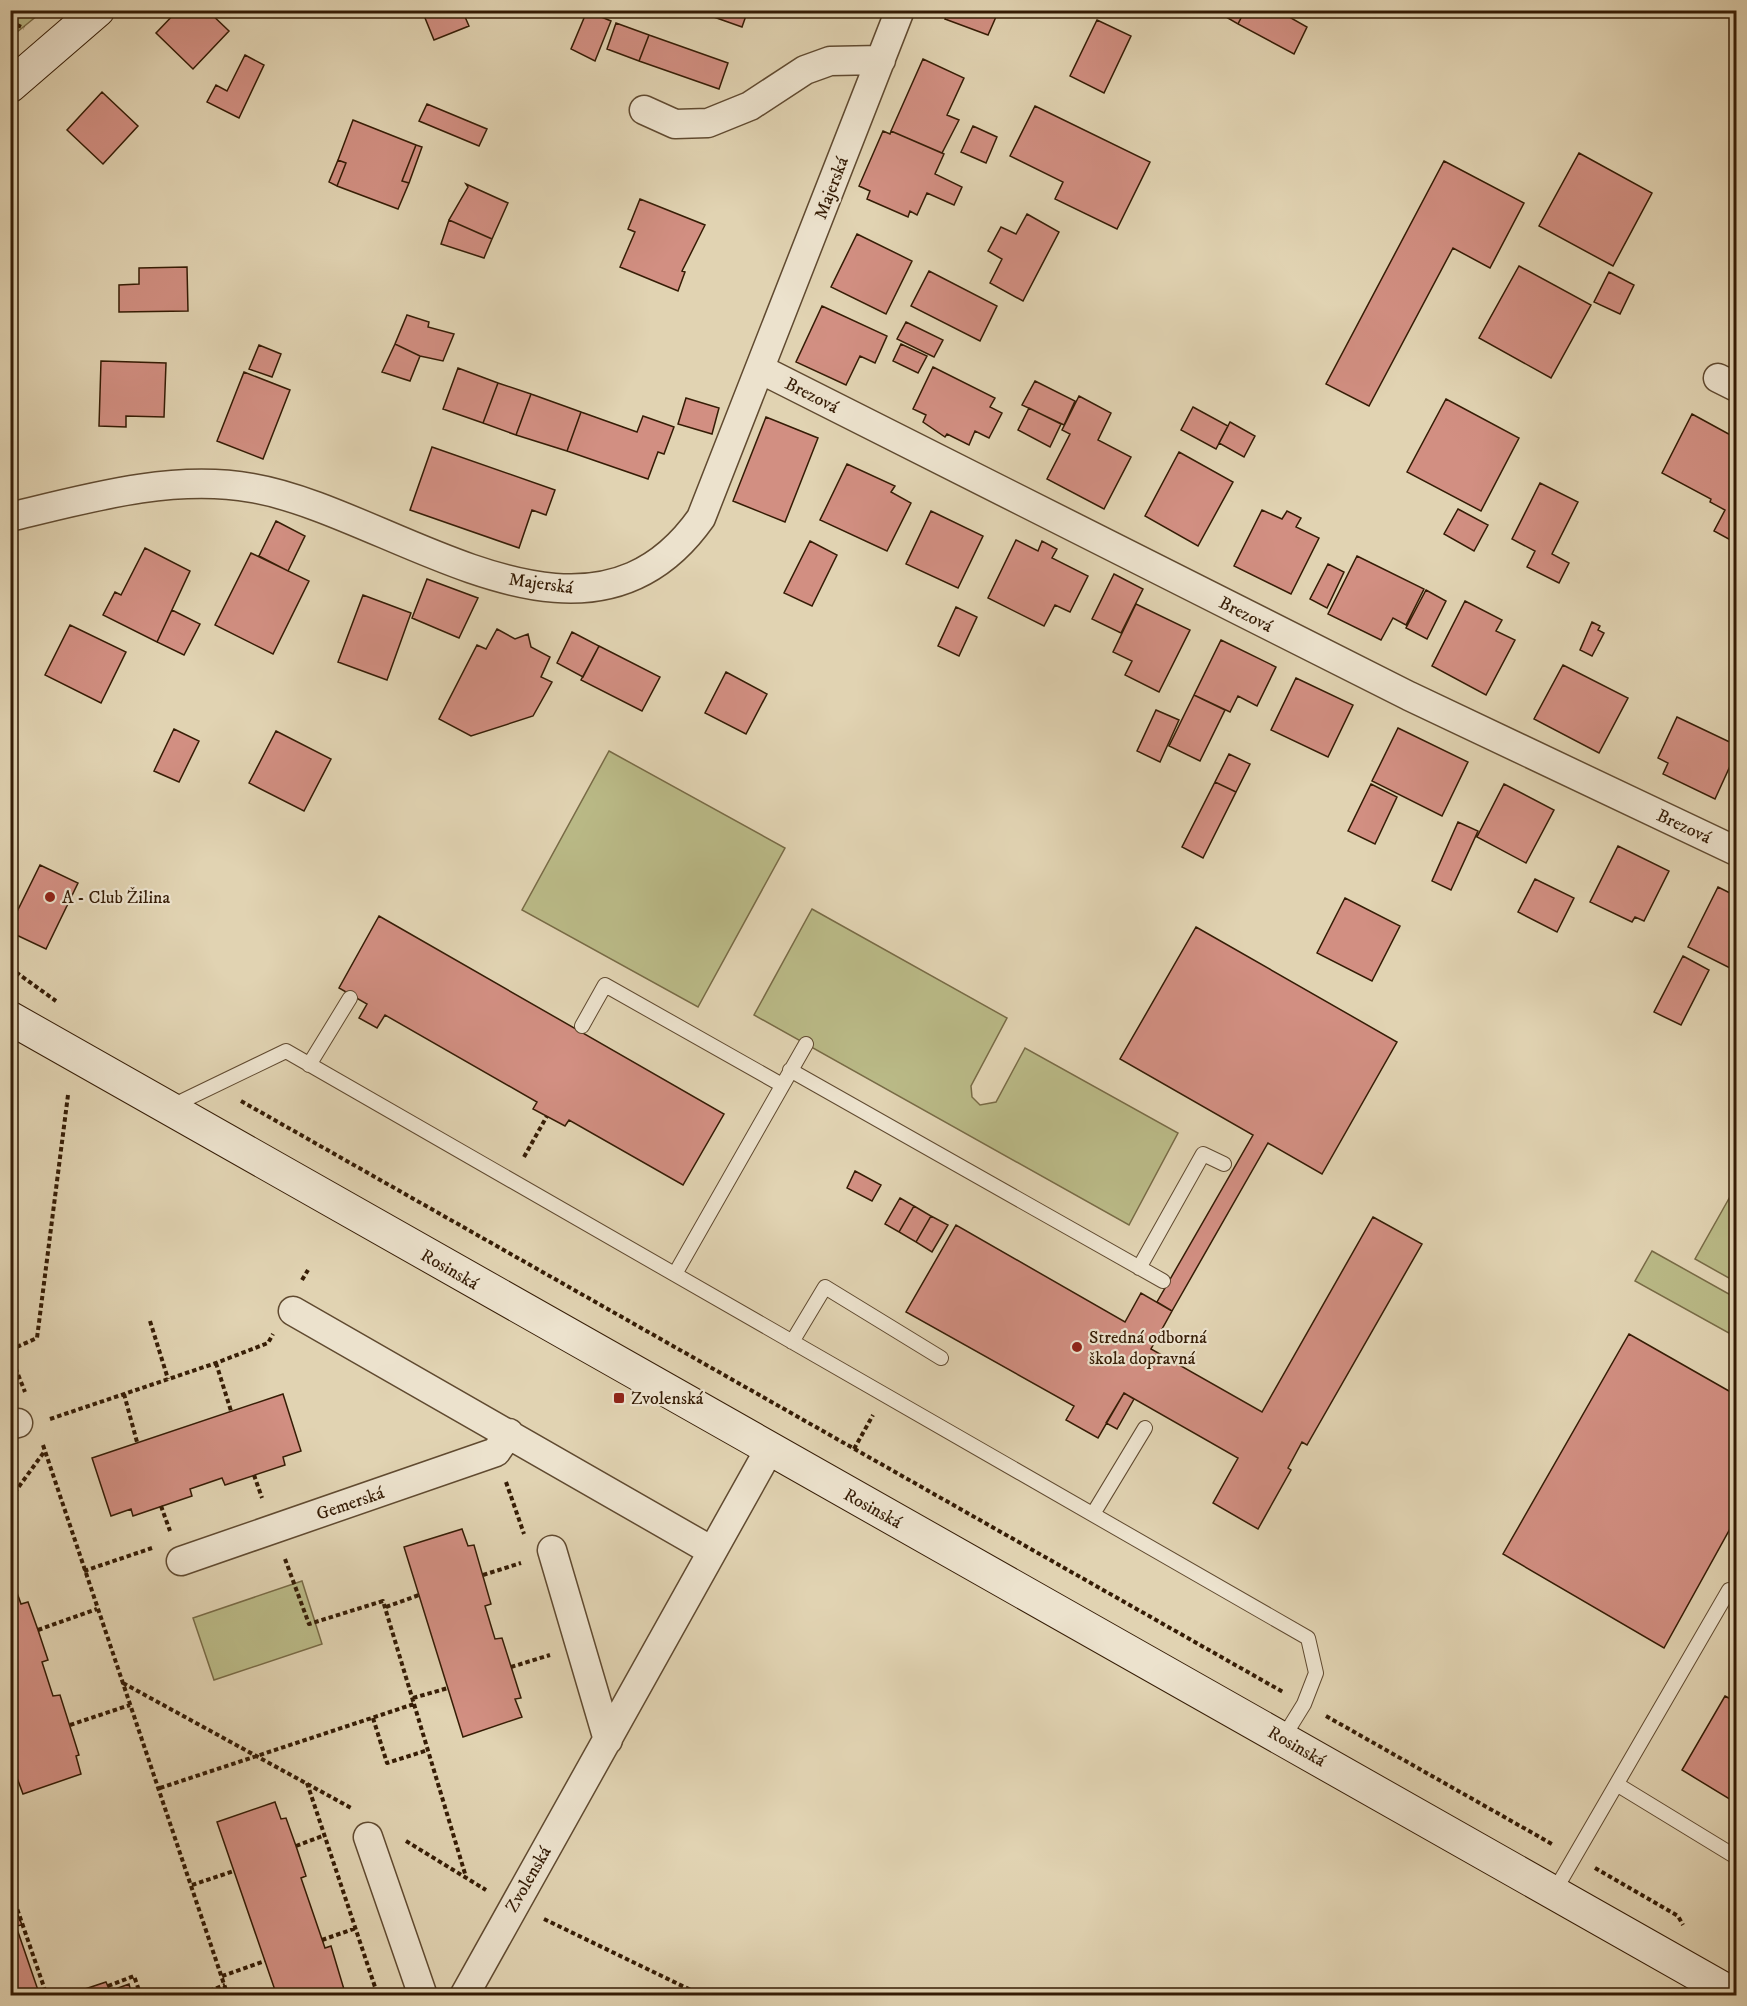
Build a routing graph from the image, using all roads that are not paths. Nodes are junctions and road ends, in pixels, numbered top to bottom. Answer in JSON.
{"nodes":[{"id":1,"x":98,"y":10,"type":"edge"},
{"id":2,"x":900,"y":10,"type":"edge"},
{"id":3,"x":881,"y":60,"type":"junction"},
{"id":4,"x":10,"y":86,"type":"edge"},
{"id":5,"x":644,"y":110,"type":"dead end"},
{"id":6,"x":760,"y":369,"type":"junction"},
{"id":7,"x":10,"y":517,"type":"edge"},
{"id":8,"x":1737,"y":851,"type":"edge"},
{"id":9,"x":350,"y":998,"type":"dead end"},
{"id":10,"x":10,"y":1018,"type":"edge"},
{"id":11,"x":582,"y":1026,"type":"dead end"},
{"id":12,"x":806,"y":1044,"type":"dead end"},
{"id":13,"x":309,"y":1065,"type":"junction"},
{"id":14,"x":790,"y":1070,"type":"junction"},
{"id":15,"x":782,"y":1085,"type":"junction"},
{"id":16,"x":167,"y":1108,"type":"junction"},
{"id":17,"x":1224,"y":1164,"type":"dead end"},
{"id":18,"x":1138,"y":1268,"type":"junction"},
{"id":19,"x":675,"y":1274,"type":"junction"},
{"id":20,"x":1163,"y":1281,"type":"dead end"},
{"id":21,"x":290,"y":1308,"type":"road end"},
{"id":22,"x":792,"y":1342,"type":"junction"},
{"id":23,"x":941,"y":1358,"type":"dead end"},
{"id":24,"x":1145,"y":1428,"type":"dead end"},
{"id":25,"x":503,"y":1443,"type":"junction"},
{"id":26,"x":769,"y":1450,"type":"junction"},
{"id":27,"x":1093,"y":1514,"type":"junction"},
{"id":28,"x":178,"y":1551,"type":"road end"},
{"id":29,"x":712,"y":1551,"type":"junction"},
{"id":30,"x":542,"y":1555,"type":"road end"},
{"id":31,"x":1737,"y":1594,"type":"edge"},
{"id":32,"x":1283,"y":1738,"type":"junction"},
{"id":33,"x":608,"y":1740,"type":"junction"},
{"id":34,"x":1618,"y":1785,"type":"junction"},
{"id":35,"x":364,"y":1825,"type":"road end"},
{"id":36,"x":1737,"y":1857,"type":"edge"},
{"id":37,"x":1554,"y":1892,"type":"junction"},
{"id":38,"x":423,"y":1995,"type":"edge"},
{"id":39,"x":464,"y":1995,"type":"edge"},
{"id":40,"x":1736,"y":1995,"type":"edge"}],
"edges":[{"from":1,"to":4,"type":"street"},
{"from":2,"to":3,"type":"street","name":"Majerská"},
{"from":3,"to":5,"type":"street"},
{"from":3,"to":6,"type":"street","name":"Majerská"},
{"from":6,"to":7,"type":"street","name":"Majerská"},
{"from":6,"to":8,"type":"street","name":"Brezová"},
{"from":9,"to":13,"type":"lane"},
{"from":10,"to":16,"type":"street","name":"Rosinská"},
{"from":11,"to":15,"type":"lane"},
{"from":12,"to":14,"type":"lane"},
{"from":13,"to":16,"type":"lane"},
{"from":13,"to":19,"type":"lane"},
{"from":14,"to":15,"type":"lane"},
{"from":14,"to":18,"type":"lane"},
{"from":15,"to":19,"type":"lane"},
{"from":16,"to":26,"type":"street","name":"Rosinská"},
{"from":17,"to":18,"type":"lane"},
{"from":18,"to":20,"type":"lane"},
{"from":19,"to":22,"type":"lane"},
{"from":21,"to":25,"type":"street"},
{"from":22,"to":23,"type":"lane"},
{"from":22,"to":27,"type":"lane"},
{"from":24,"to":27,"type":"lane"},
{"from":25,"to":28,"type":"street","name":"Gemerská"},
{"from":25,"to":29,"type":"street"},
{"from":26,"to":29,"type":"street","name":"Zvolenská"},
{"from":26,"to":32,"type":"street","name":"Rosinská"},
{"from":27,"to":32,"type":"lane"},
{"from":29,"to":33,"type":"street","name":"Zvolenská"},
{"from":30,"to":33,"type":"street"},
{"from":31,"to":34,"type":"lane"},
{"from":32,"to":37,"type":"street","name":"Rosinská"},
{"from":33,"to":39,"type":"street","name":"Zvolenská"},
{"from":34,"to":36,"type":"lane"},
{"from":34,"to":37,"type":"lane"},
{"from":35,"to":38,"type":"street"},
{"from":37,"to":40,"type":"street","name":"Rosinská"}]}
